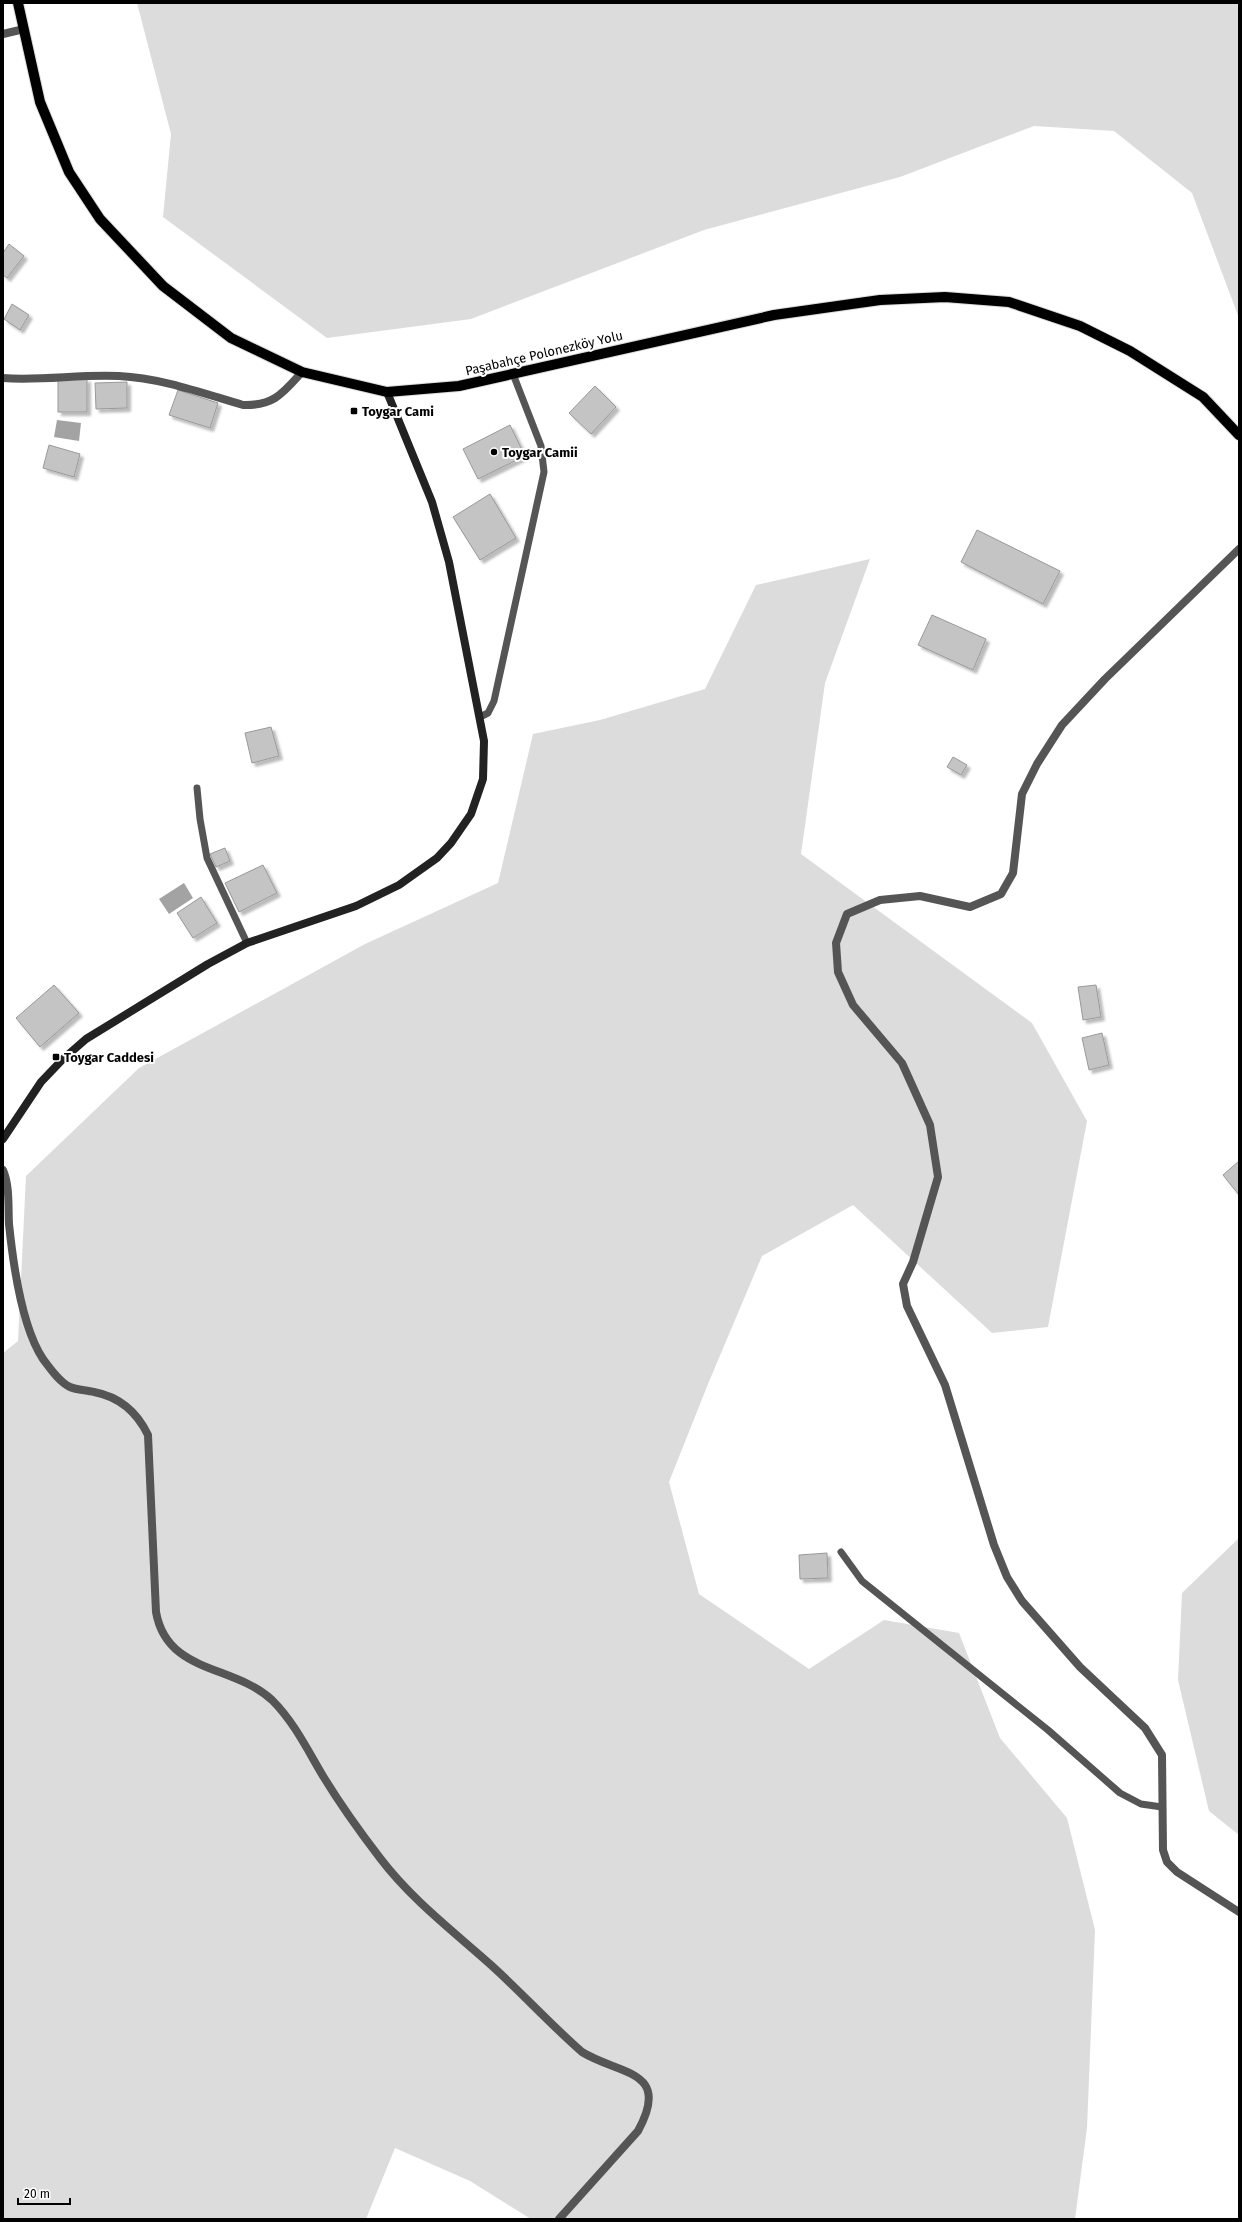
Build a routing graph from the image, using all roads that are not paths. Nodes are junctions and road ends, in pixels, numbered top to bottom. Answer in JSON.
{"nodes":[{"id":1,"x":18,"y":3,"type":"edge"},
{"id":2,"x":24,"y":29,"type":"junction"},
{"id":3,"x":3,"y":34,"type":"edge"},
{"id":4,"x":302,"y":372,"type":"junction"},
{"id":5,"x":513,"y":374,"type":"junction"},
{"id":6,"x":3,"y":378,"type":"edge"},
{"id":7,"x":387,"y":392,"type":"junction"},
{"id":8,"x":1239,"y":435,"type":"edge"},
{"id":9,"x":1239,"y":549,"type":"edge"},
{"id":10,"x":480,"y":717,"type":"junction"},
{"id":11,"x":197,"y":788,"type":"dead end"},
{"id":12,"x":248,"y":943,"type":"junction"},
{"id":13,"x":3,"y":1139,"type":"edge"},
{"id":14,"x":3,"y":1170,"type":"edge"},
{"id":15,"x":841,"y":1552,"type":"dead end"},
{"id":16,"x":1162,"y":1807,"type":"junction"},
{"id":17,"x":1239,"y":1912,"type":"edge"},
{"id":18,"x":559,"y":2219,"type":"edge"}],
"edges":[{"from":1,"to":2,"type":"main road","name":"Paşabahçe Polonezköy Yolu"},
{"from":2,"to":3,"type":"street"},
{"from":2,"to":4,"type":"main road","name":"Paşabahçe Polonezköy Yolu"},
{"from":4,"to":6,"type":"street"},
{"from":4,"to":7,"type":"main road","name":"Paşabahçe Polonezköy Yolu"},
{"from":5,"to":7,"type":"main road","name":"Paşabahçe Polonezköy Yolu"},
{"from":5,"to":8,"type":"main road","name":"Paşabahçe Polonezköy Yolu"},
{"from":5,"to":10,"type":"lane"},
{"from":7,"to":10,"type":"main road"},
{"from":9,"to":16,"type":"street"},
{"from":10,"to":12,"type":"main road"},
{"from":11,"to":12,"type":"lane"},
{"from":12,"to":13,"type":"main road"},
{"from":14,"to":18,"type":"street"},
{"from":15,"to":16,"type":"lane"},
{"from":16,"to":17,"type":"street"}]}
